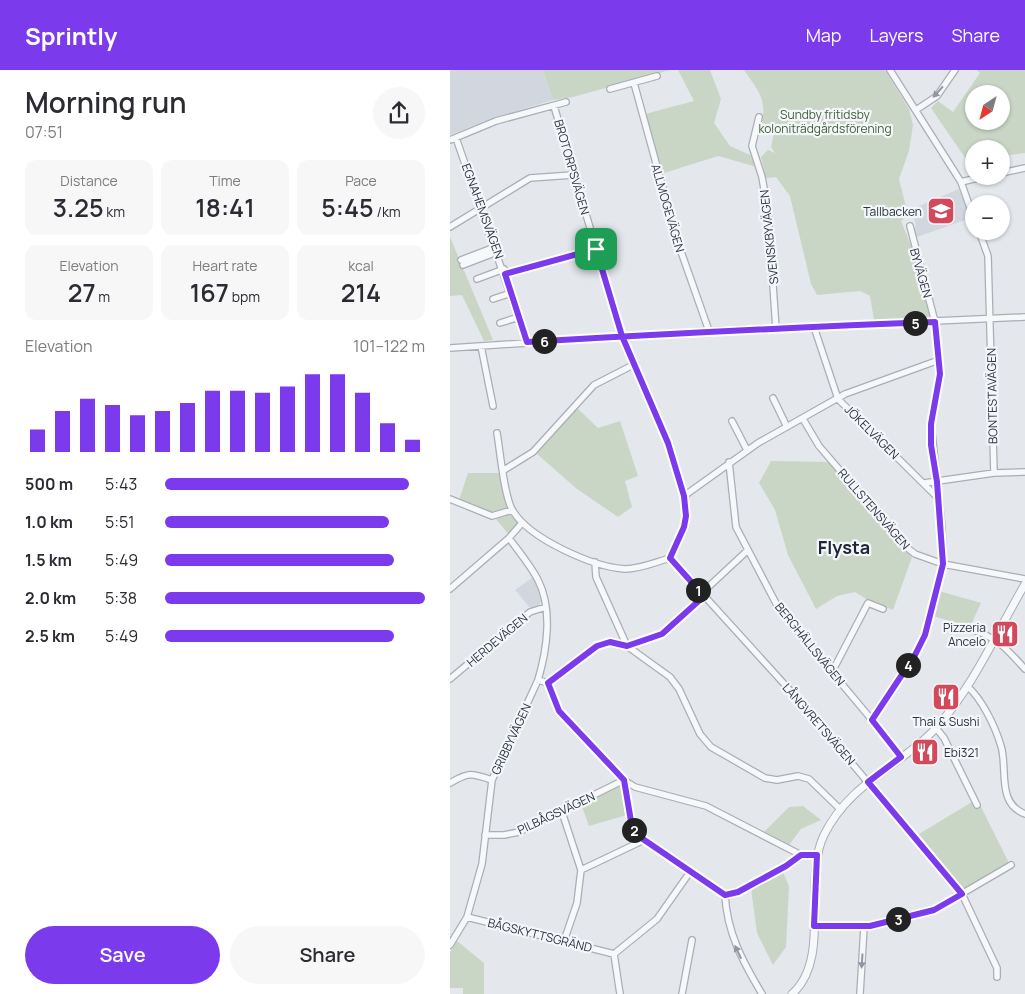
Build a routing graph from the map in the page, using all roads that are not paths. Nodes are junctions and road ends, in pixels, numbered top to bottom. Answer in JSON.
{"nodes":[{"id":1,"x":890,"y":70,"type":"edge"},
{"id":2,"x":955,"y":70,"type":"edge"},
{"id":3,"x":657,"y":76,"type":"dead end"},
{"id":4,"x":634,"y":83,"type":"junction"},
{"id":5,"x":610,"y":89,"type":"dead end"},
{"id":6,"x":566,"y":102,"type":"dead end"},
{"id":7,"x":554,"y":106,"type":"junction"},
{"id":8,"x":916,"y":110,"type":"junction"},
{"id":9,"x":759,"y":117,"type":"dead end"},
{"id":10,"x":453,"y":139,"type":"edge"},
{"id":11,"x":1025,"y":168,"type":"edge"},
{"id":12,"x":1010,"y":171,"type":"edge"},
{"id":13,"x":573,"y":175,"type":"junction"},
{"id":14,"x":965,"y":181,"type":"edge"},
{"id":15,"x":960,"y":182,"type":"junction"},
{"id":16,"x":965,"y":195,"type":"edge"},
{"id":17,"x":482,"y":208,"type":"junction"},
{"id":18,"x":910,"y":226,"type":"dead end"},
{"id":19,"x":450,"y":227,"type":"edge"},
{"id":20,"x":982,"y":240,"type":"edge"},
{"id":21,"x":596,"y":249,"type":"junction"},
{"id":22,"x":496,"y":250,"type":"junction"},
{"id":23,"x":462,"y":262,"type":"dead end"},
{"id":24,"x":504,"y":272,"type":"junction"},
{"id":25,"x":477,"y":279,"type":"dead end"},
{"id":26,"x":511,"y":293,"type":"junction"},
{"id":27,"x":493,"y":299,"type":"dead end"},
{"id":28,"x":519,"y":317,"type":"junction"},
{"id":29,"x":1025,"y":317,"type":"edge"},
{"id":30,"x":991,"y":319,"type":"junction"},
{"id":31,"x":935,"y":322,"type":"junction"},
{"id":32,"x":500,"y":323,"type":"dead end"},
{"id":33,"x":814,"y":327,"type":"junction"},
{"id":34,"x":776,"y":329,"type":"junction"},
{"id":35,"x":709,"y":331,"type":"junction"},
{"id":36,"x":622,"y":336,"type":"junction"},
{"id":37,"x":527,"y":342,"type":"junction"},
{"id":38,"x":481,"y":346,"type":"junction"},
{"id":39,"x":450,"y":348,"type":"edge"},
{"id":40,"x":939,"y":360,"type":"junction"},
{"id":41,"x":635,"y":364,"type":"junction"},
{"id":42,"x":773,"y":398,"type":"dead end"},
{"id":43,"x":838,"y":399,"type":"junction"},
{"id":44,"x":492,"y":406,"type":"dead end"},
{"id":45,"x":803,"y":419,"type":"junction"},
{"id":46,"x":732,"y":421,"type":"dead end"},
{"id":47,"x":788,"y":427,"type":"junction"},
{"id":48,"x":497,"y":433,"type":"dead end"},
{"id":49,"x":747,"y":450,"type":"junction"},
{"id":50,"x":729,"y":462,"type":"junction"},
{"id":51,"x":504,"y":470,"type":"junction"},
{"id":52,"x":1025,"y":472,"type":"edge"},
{"id":53,"x":994,"y":473,"type":"junction"},
{"id":54,"x":937,"y":482,"type":"junction"},
{"id":55,"x":924,"y":483,"type":"junction"},
{"id":56,"x":684,"y":496,"type":"junction"},
{"id":57,"x":938,"y":498,"type":"junction"},
{"id":58,"x":450,"y":499,"type":"edge"},
{"id":59,"x":512,"y":510,"type":"junction"},
{"id":60,"x":522,"y":523,"type":"junction"},
{"id":61,"x":509,"y":538,"type":"junction"},
{"id":62,"x":748,"y":550,"type":"junction"},
{"id":63,"x":670,"y":558,"type":"junction"},
{"id":64,"x":595,"y":562,"type":"junction"},
{"id":65,"x":943,"y":564,"type":"junction"},
{"id":66,"x":1025,"y":578,"type":"edge"},
{"id":67,"x":1025,"y":584,"type":"edge"},
{"id":68,"x":450,"y":589,"type":"edge"},
{"id":69,"x":703,"y":595,"type":"junction"},
{"id":70,"x":546,"y":607,"type":"junction"},
{"id":71,"x":883,"y":609,"type":"dead end"},
{"id":72,"x":970,"y":628,"type":"dead end"},
{"id":73,"x":994,"y":638,"type":"junction"},
{"id":74,"x":627,"y":646,"type":"junction"},
{"id":75,"x":1025,"y":669,"type":"edge"},
{"id":76,"x":832,"y":672,"type":"junction"},
{"id":77,"x":450,"y":679,"type":"edge"},
{"id":78,"x":538,"y":680,"type":"junction"},
{"id":79,"x":548,"y":683,"type":"junction"},
{"id":80,"x":967,"y":686,"type":"junction"},
{"id":81,"x":872,"y":720,"type":"junction"},
{"id":82,"x":936,"y":728,"type":"junction"},
{"id":83,"x":901,"y":757,"type":"junction"},
{"id":84,"x":492,"y":780,"type":"junction"},
{"id":85,"x":624,"y":780,"type":"junction"},
{"id":86,"x":868,"y":782,"type":"junction"},
{"id":87,"x":450,"y":783,"type":"edge"},
{"id":88,"x":977,"y":805,"type":"dead end"},
{"id":89,"x":841,"y":810,"type":"junction"},
{"id":90,"x":562,"y":812,"type":"junction"},
{"id":91,"x":1025,"y":814,"type":"edge"},
{"id":92,"x":485,"y":835,"type":"junction"},
{"id":93,"x":644,"y":840,"type":"junction"},
{"id":94,"x":801,"y":855,"type":"junction"},
{"id":95,"x":817,"y":855,"type":"junction"},
{"id":96,"x":1011,"y":865,"type":"dead end"},
{"id":97,"x":580,"y":870,"type":"junction"},
{"id":98,"x":690,"y":872,"type":"junction"},
{"id":99,"x":962,"y":894,"type":"junction"},
{"id":100,"x":725,"y":895,"type":"junction"},
{"id":101,"x":467,"y":917,"type":"junction"},
{"id":102,"x":814,"y":926,"type":"junction"},
{"id":103,"x":864,"y":927,"type":"junction"},
{"id":104,"x":692,"y":940,"type":"dead end"},
{"id":105,"x":564,"y":941,"type":"junction"},
{"id":106,"x":450,"y":945,"type":"edge"},
{"id":107,"x":614,"y":954,"type":"junction"},
{"id":108,"x":997,"y":977,"type":"dead end"},
{"id":109,"x":620,"y":994,"type":"edge"},
{"id":110,"x":682,"y":994,"type":"edge"},
{"id":111,"x":762,"y":994,"type":"edge"},
{"id":112,"x":792,"y":994,"type":"edge"},
{"id":113,"x":860,"y":994,"type":"edge"}],
"edges":[{"from":1,"to":8,"type":"street"},
{"from":2,"to":8,"type":"street","one_way":true},
{"from":3,"to":4,"type":"street"},
{"from":4,"to":5,"type":"street"},
{"from":4,"to":35,"type":"street","name":"ALLMOGEVÄGEN"},
{"from":6,"to":7,"type":"street"},
{"from":7,"to":10,"type":"street"},
{"from":7,"to":13,"type":"street","name":"BROTORPSVÄGEN"},
{"from":8,"to":15,"type":"street"},
{"from":9,"to":34,"type":"street","name":"SVENSKBYVÄGEN"},
{"from":10,"to":17,"type":"street","name":"EGNAHEMSVÄGEN"},
{"from":11,"to":12,"type":"street"},
{"from":13,"to":17,"type":"street"},
{"from":13,"to":21,"type":"street","name":"BROTORPSVÄGEN"},
{"from":14,"to":15,"type":"street"},
{"from":15,"to":16,"type":"street"},
{"from":17,"to":19,"type":"street"},
{"from":17,"to":22,"type":"street","name":"EGNAHEMSVÄGEN"},
{"from":18,"to":31,"type":"street","name":"BYVÄGEN"},
{"from":20,"to":30,"type":"street","name":"BONTESTAVÄGEN"},
{"from":21,"to":24,"type":"street"},
{"from":21,"to":36,"type":"street","name":"BROTORPSVÄGEN"},
{"from":22,"to":23,"type":"street"},
{"from":22,"to":24,"type":"street","name":"EGNAHEMSVÄGEN"},
{"from":24,"to":25,"type":"street"},
{"from":24,"to":26,"type":"street","name":"EGNAHEMSVÄGEN"},
{"from":26,"to":27,"type":"street"},
{"from":26,"to":28,"type":"street","name":"EGNAHEMSVÄGEN"},
{"from":28,"to":32,"type":"street"},
{"from":28,"to":37,"type":"street","name":"EGNAHEMSVÄGEN"},
{"from":29,"to":30,"type":"street"},
{"from":30,"to":31,"type":"street"},
{"from":30,"to":53,"type":"street","name":"BONTESTAVÄGEN"},
{"from":31,"to":33,"type":"street"},
{"from":31,"to":40,"type":"street","name":"BYVÄGEN"},
{"from":33,"to":34,"type":"street"},
{"from":33,"to":43,"type":"street","name":"JÖKELVÄGEN"},
{"from":34,"to":35,"type":"street"},
{"from":35,"to":36,"type":"street"},
{"from":36,"to":37,"type":"street"},
{"from":36,"to":41,"type":"street","name":"BROTORPSVÄGEN"},
{"from":37,"to":38,"type":"street"},
{"from":38,"to":39,"type":"street"},
{"from":38,"to":44,"type":"street"},
{"from":40,"to":43,"type":"street"},
{"from":40,"to":54,"type":"street","name":"BYVÄGEN"},
{"from":41,"to":51,"type":"street"},
{"from":41,"to":56,"type":"street","name":"BROTORPSVÄGEN"},
{"from":42,"to":47,"type":"street"},
{"from":43,"to":45,"type":"street"},
{"from":43,"to":55,"type":"street","name":"JÖKELVÄGEN"},
{"from":45,"to":47,"type":"street"},
{"from":45,"to":65,"type":"street","name":"RULLSTENSVÄGEN"},
{"from":46,"to":49,"type":"street"},
{"from":47,"to":49,"type":"street"},
{"from":48,"to":51,"type":"street"},
{"from":49,"to":50,"type":"street"},
{"from":50,"to":56,"type":"street"},
{"from":50,"to":62,"type":"street","name":"BERGHÄLLSVÄGEN"},
{"from":51,"to":59,"type":"street"},
{"from":52,"to":53,"type":"street"},
{"from":53,"to":54,"type":"street"},
{"from":54,"to":55,"type":"street"},
{"from":54,"to":57,"type":"street","name":"BYVÄGEN"},
{"from":55,"to":57,"type":"street","name":"JÖKELVÄGEN"},
{"from":56,"to":63,"type":"street","name":"BROTORPSVÄGEN"},
{"from":57,"to":65,"type":"street","name":"BYVÄGEN"},
{"from":58,"to":59,"type":"street"},
{"from":59,"to":60,"type":"street"},
{"from":60,"to":61,"type":"street"},
{"from":60,"to":64,"type":"street"},
{"from":61,"to":68,"type":"street"},
{"from":61,"to":70,"type":"street","name":"GRIBBYVÄGEN"},
{"from":62,"to":69,"type":"street"},
{"from":62,"to":76,"type":"street","name":"BERGHÄLLSVÄGEN"},
{"from":63,"to":64,"type":"street"},
{"from":63,"to":69,"type":"street","name":"LÅNGVRETSVÄGEN"},
{"from":64,"to":74,"type":"street"},
{"from":65,"to":66,"type":"street","name":"RULLSTENSVÄGEN"},
{"from":65,"to":81,"type":"street","name":"BYVÄGEN"},
{"from":67,"to":73,"type":"street"},
{"from":69,"to":74,"type":"street"},
{"from":69,"to":86,"type":"street","name":"LÅNGVRETSVÄGEN"},
{"from":70,"to":77,"type":"street","name":"HERDEVÄGEN"},
{"from":70,"to":78,"type":"street","name":"GRIBBYVÄGEN"},
{"from":71,"to":76,"type":"street"},
{"from":72,"to":73,"type":"street"},
{"from":73,"to":75,"type":"street"},
{"from":73,"to":80,"type":"street"},
{"from":74,"to":79,"type":"street"},
{"from":74,"to":89,"type":"street"},
{"from":76,"to":81,"type":"street","name":"BERGHÄLLSVÄGEN"},
{"from":78,"to":79,"type":"street"},
{"from":78,"to":84,"type":"street","name":"GRIBBYVÄGEN"},
{"from":79,"to":85,"type":"street"},
{"from":80,"to":82,"type":"street"},
{"from":80,"to":91,"type":"street"},
{"from":81,"to":83,"type":"street","name":"BERGHÄLLSVÄGEN"},
{"from":82,"to":83,"type":"street"},
{"from":82,"to":88,"type":"street"},
{"from":83,"to":86,"type":"street"},
{"from":84,"to":87,"type":"street"},
{"from":84,"to":92,"type":"street","name":"GRIBBYVÄGEN"},
{"from":85,"to":90,"type":"street","name":"PILBÅGSVÄGEN"},
{"from":85,"to":93,"type":"street"},
{"from":85,"to":94,"type":"street"},
{"from":86,"to":89,"type":"street"},
{"from":86,"to":99,"type":"street","name":"LÅNGVRETSVÄGEN"},
{"from":89,"to":95,"type":"street"},
{"from":90,"to":92,"type":"street","name":"PILBÅGSVÄGEN"},
{"from":90,"to":97,"type":"street"},
{"from":92,"to":101,"type":"street","name":"GRIBBYVÄGEN"},
{"from":93,"to":97,"type":"street"},
{"from":93,"to":98,"type":"street"},
{"from":94,"to":95,"type":"street"},
{"from":94,"to":100,"type":"street"},
{"from":95,"to":102,"type":"street"},
{"from":96,"to":99,"type":"street"},
{"from":97,"to":105,"type":"street"},
{"from":98,"to":100,"type":"street"},
{"from":98,"to":107,"type":"street"},
{"from":99,"to":103,"type":"street"},
{"from":99,"to":108,"type":"street","name":"LÅNGVRETSVÄGEN"},
{"from":111,"to":100,"type":"street","one_way":true},
{"from":101,"to":105,"type":"street","name":"BÅGSKYTTSGRÄND"},
{"from":101,"to":106,"type":"street","name":"GRIBBYVÄGEN"},
{"from":102,"to":103,"type":"street"},
{"from":102,"to":112,"type":"street"},
{"from":103,"to":113,"type":"street","one_way":true},
{"from":104,"to":110,"type":"street"},
{"from":105,"to":107,"type":"street","name":"BÅGSKYTTSGRÄND"},
{"from":107,"to":109,"type":"street"}]}
